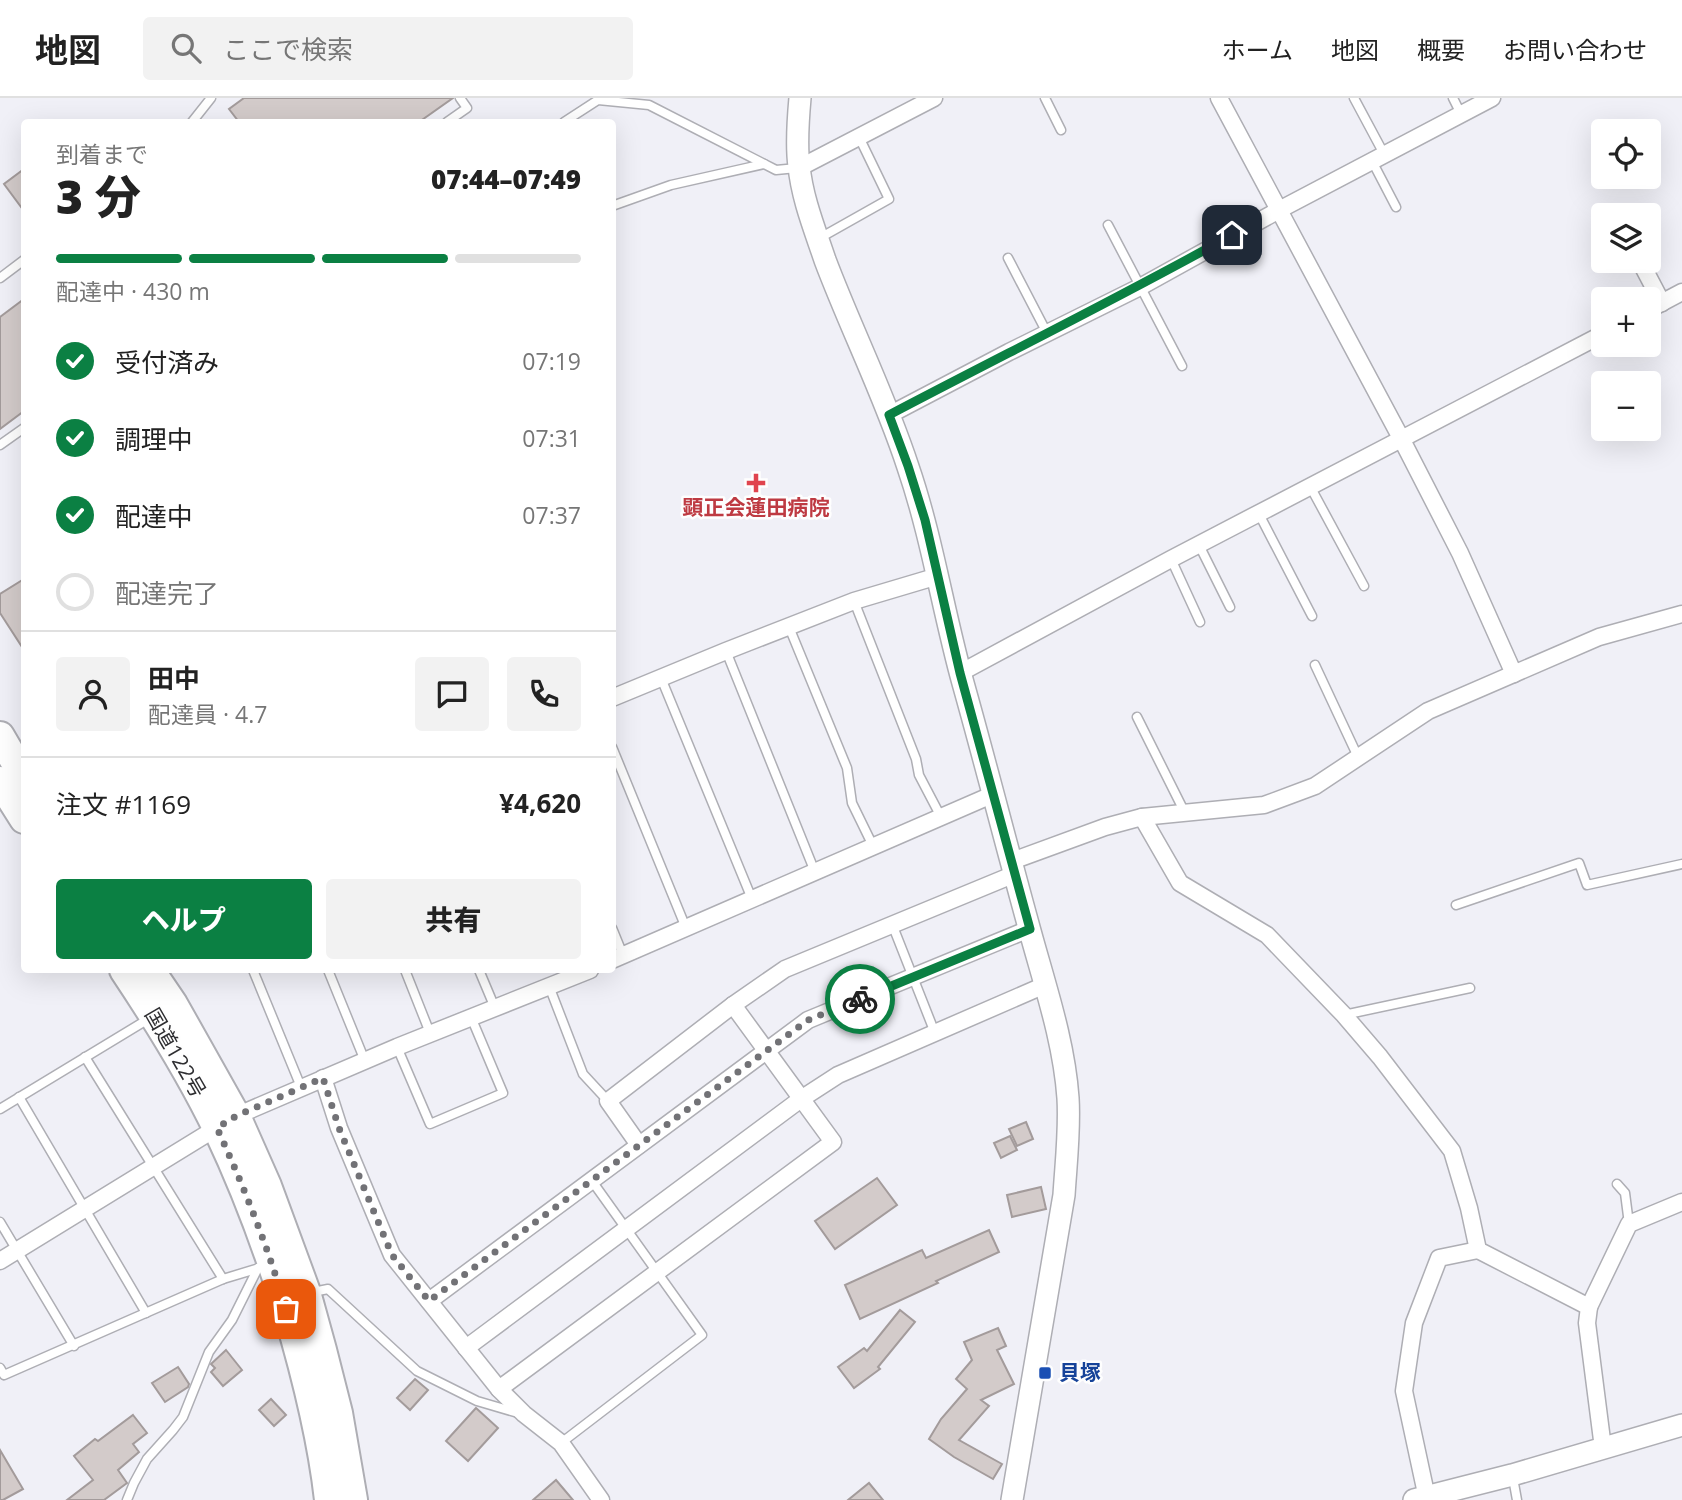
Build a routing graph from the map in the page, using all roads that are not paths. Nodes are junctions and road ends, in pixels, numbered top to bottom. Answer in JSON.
{"nodes":[{"id":1,"x":211,"y":98,"type":"edge"},
{"id":2,"x":460,"y":98,"type":"edge"},
{"id":3,"x":800,"y":98,"type":"edge"},
{"id":4,"x":934,"y":98,"type":"edge"},
{"id":5,"x":1045,"y":98,"type":"edge"},
{"id":6,"x":1219,"y":98,"type":"edge"},
{"id":7,"x":1354,"y":98,"type":"edge"},
{"id":8,"x":1452,"y":98,"type":"edge"},
{"id":9,"x":1492,"y":98,"type":"edge"},
{"id":10,"x":1461,"y":114,"type":"junction"},
{"id":11,"x":194,"y":119,"type":"edge"},
{"id":12,"x":451,"y":119,"type":"edge"},
{"id":13,"x":569,"y":119,"type":"edge"},
{"id":14,"x":1061,"y":130,"type":"dead end"},
{"id":15,"x":859,"y":137,"type":"junction"},
{"id":16,"x":1378,"y":158,"type":"junction"},
{"id":17,"x":764,"y":164,"type":"junction"},
{"id":18,"x":799,"y":168,"type":"junction"},
{"id":19,"x":616,"y":205,"type":"edge"},
{"id":20,"x":1396,"y":207,"type":"dead end"},
{"id":21,"x":1279,"y":210,"type":"junction"},
{"id":22,"x":1108,"y":225,"type":"dead end"},
{"id":23,"x":818,"y":239,"type":"junction"},
{"id":24,"x":1008,"y":258,"type":"dead end"},
{"id":25,"x":21,"y":262,"type":"edge"},
{"id":26,"x":0,"y":278,"type":"edge"},
{"id":27,"x":1140,"y":287,"type":"junction"},
{"id":28,"x":1682,"y":292,"type":"edge"},
{"id":29,"x":1661,"y":303,"type":"edge"},
{"id":30,"x":1047,"y":333,"type":"junction"},
{"id":31,"x":1591,"y":340,"type":"edge"},
{"id":32,"x":1182,"y":366,"type":"dead end"},
{"id":33,"x":889,"y":415,"type":"junction"},
{"id":34,"x":21,"y":430,"type":"edge"},
{"id":35,"x":1402,"y":440,"type":"junction"},
{"id":36,"x":0,"y":445,"type":"edge"},
{"id":37,"x":1311,"y":488,"type":"junction"},
{"id":38,"x":1259,"y":514,"type":"junction"},
{"id":39,"x":1199,"y":545,"type":"junction"},
{"id":40,"x":1171,"y":559,"type":"junction"},
{"id":41,"x":938,"y":576,"type":"junction"},
{"id":42,"x":1364,"y":586,"type":"dead end"},
{"id":43,"x":854,"y":601,"type":"junction"},
{"id":44,"x":1230,"y":607,"type":"dead end"},
{"id":45,"x":1682,"y":614,"type":"edge"},
{"id":46,"x":1312,"y":616,"type":"dead end"},
{"id":47,"x":1200,"y":622,"type":"dead end"},
{"id":48,"x":789,"y":627,"type":"junction"},
{"id":49,"x":726,"y":651,"type":"junction"},
{"id":50,"x":1315,"y":665,"type":"dead end"},
{"id":51,"x":960,"y":673,"type":"junction"},
{"id":52,"x":1514,"y":674,"type":"junction"},
{"id":53,"x":661,"y":678,"type":"junction"},
{"id":54,"x":616,"y":696,"type":"edge"},
{"id":55,"x":1137,"y":717,"type":"dead end"},
{"id":56,"x":0,"y":736,"type":"edge"},
{"id":57,"x":616,"y":757,"type":"edge"},
{"id":58,"x":1358,"y":757,"type":"junction"},
{"id":59,"x":21,"y":772,"type":"edge"},
{"id":60,"x":0,"y":781,"type":"edge"},
{"id":61,"x":994,"y":794,"type":"junction"},
{"id":62,"x":1185,"y":813,"type":"junction"},
{"id":63,"x":21,"y":814,"type":"edge"},
{"id":64,"x":941,"y":817,"type":"junction"},
{"id":65,"x":1142,"y":817,"type":"junction"},
{"id":66,"x":873,"y":846,"type":"junction"},
{"id":67,"x":1682,"y":864,"type":"edge"},
{"id":68,"x":1014,"y":868,"type":"junction"},
{"id":69,"x":815,"y":872,"type":"junction"},
{"id":70,"x":751,"y":899,"type":"junction"},
{"id":71,"x":1456,"y":905,"type":"dead end"},
{"id":72,"x":892,"y":924,"type":"junction"},
{"id":73,"x":686,"y":928,"type":"junction"},
{"id":74,"x":1030,"y":929,"type":"junction"},
{"id":75,"x":618,"y":957,"type":"edge"},
{"id":76,"x":126,"y":973,"type":"edge"},
{"id":77,"x":152,"y":973,"type":"edge"},
{"id":78,"x":254,"y":973,"type":"edge"},
{"id":79,"x":329,"y":973,"type":"edge"},
{"id":80,"x":406,"y":973,"type":"edge"},
{"id":81,"x":480,"y":973,"type":"edge"},
{"id":82,"x":578,"y":973,"type":"edge"},
{"id":83,"x":914,"y":978,"type":"junction"},
{"id":84,"x":555,"y":979,"type":"edge"},
{"id":85,"x":1045,"y":985,"type":"junction"},
{"id":86,"x":1470,"y":988,"type":"dead end"},
{"id":87,"x":733,"y":1005,"type":"junction"},
{"id":88,"x":495,"y":1008,"type":"junction"},
{"id":89,"x":154,"y":1015,"type":"junction"},
{"id":90,"x":1344,"y":1015,"type":"junction"},
{"id":91,"x":471,"y":1017,"type":"junction"},
{"id":92,"x":935,"y":1032,"type":"junction"},
{"id":93,"x":430,"y":1033,"type":"junction"},
{"id":94,"x":397,"y":1047,"type":"junction"},
{"id":95,"x":766,"y":1051,"type":"junction"},
{"id":96,"x":85,"y":1057,"type":"junction"},
{"id":97,"x":365,"y":1060,"type":"junction"},
{"id":98,"x":323,"y":1078,"type":"junction"},
{"id":99,"x":301,"y":1087,"type":"junction"},
{"id":100,"x":19,"y":1097,"type":"junction"},
{"id":101,"x":801,"y":1099,"type":"junction"},
{"id":102,"x":608,"y":1101,"type":"junction"},
{"id":103,"x":0,"y":1109,"type":"edge"},
{"id":104,"x":227,"y":1122,"type":"junction"},
{"id":105,"x":639,"y":1145,"type":"junction"},
{"id":106,"x":153,"y":1167,"type":"junction"},
{"id":107,"x":592,"y":1181,"type":"junction"},
{"id":108,"x":1618,"y":1184,"type":"dead end"},
{"id":109,"x":1682,"y":1202,"type":"edge"},
{"id":110,"x":84,"y":1209,"type":"junction"},
{"id":111,"x":0,"y":1222,"type":"edge"},
{"id":112,"x":1629,"y":1224,"type":"junction"},
{"id":113,"x":627,"y":1229,"type":"junction"},
{"id":114,"x":17,"y":1250,"type":"junction"},
{"id":115,"x":1478,"y":1250,"type":"junction"},
{"id":116,"x":0,"y":1261,"type":"edge"},
{"id":117,"x":265,"y":1266,"type":"junction"},
{"id":118,"x":657,"y":1272,"type":"junction"},
{"id":119,"x":223,"y":1279,"type":"junction"},
{"id":120,"x":306,"y":1293,"type":"junction"},
{"id":121,"x":429,"y":1301,"type":"junction"},
{"id":122,"x":1590,"y":1307,"type":"junction"},
{"id":123,"x":146,"y":1313,"type":"junction"},
{"id":124,"x":74,"y":1346,"type":"junction"},
{"id":125,"x":466,"y":1348,"type":"junction"},
{"id":126,"x":0,"y":1368,"type":"edge"},
{"id":127,"x":499,"y":1389,"type":"junction"},
{"id":128,"x":524,"y":1414,"type":"junction"},
{"id":129,"x":1682,"y":1426,"type":"edge"},
{"id":130,"x":561,"y":1443,"type":"junction"},
{"id":131,"x":1603,"y":1448,"type":"junction"},
{"id":132,"x":1512,"y":1475,"type":"junction"},
{"id":133,"x":1421,"y":1499,"type":"edge"},
{"id":134,"x":127,"y":1500,"type":"edge"},
{"id":135,"x":330,"y":1500,"type":"edge"},
{"id":136,"x":353,"y":1500,"type":"edge"},
{"id":137,"x":601,"y":1500,"type":"edge"},
{"id":138,"x":1012,"y":1500,"type":"edge"},
{"id":139,"x":1517,"y":1500,"type":"edge"}],
"edges":[{"from":1,"to":11,"type":"lane"},
{"from":2,"to":12,"type":"lane"},
{"from":3,"to":18,"type":"street"},
{"from":4,"to":15,"type":"street"},
{"from":5,"to":14,"type":"lane"},
{"from":6,"to":21,"type":"street"},
{"from":7,"to":16,"type":"lane"},
{"from":8,"to":10,"type":"lane"},
{"from":9,"to":10,"type":"street"},
{"from":10,"to":16,"type":"street"},
{"from":13,"to":17,"type":"lane"},
{"from":15,"to":18,"type":"street"},
{"from":15,"to":23,"type":"lane"},
{"from":16,"to":20,"type":"lane"},
{"from":16,"to":21,"type":"street"},
{"from":17,"to":18,"type":"lane"},
{"from":17,"to":19,"type":"lane"},
{"from":18,"to":23,"type":"street"},
{"from":21,"to":27,"type":"street"},
{"from":21,"to":35,"type":"street"},
{"from":22,"to":27,"type":"lane"},
{"from":23,"to":33,"type":"street"},
{"from":24,"to":30,"type":"lane"},
{"from":25,"to":26,"type":"lane"},
{"from":27,"to":30,"type":"street"},
{"from":27,"to":32,"type":"lane"},
{"from":28,"to":29,"type":"street"},
{"from":30,"to":33,"type":"street"},
{"from":31,"to":35,"type":"street"},
{"from":33,"to":41,"type":"street"},
{"from":34,"to":36,"type":"lane"},
{"from":35,"to":37,"type":"street"},
{"from":35,"to":52,"type":"street"},
{"from":37,"to":38,"type":"street"},
{"from":37,"to":42,"type":"lane"},
{"from":38,"to":39,"type":"street"},
{"from":38,"to":46,"type":"lane"},
{"from":39,"to":40,"type":"street"},
{"from":39,"to":44,"type":"lane"},
{"from":40,"to":47,"type":"lane"},
{"from":40,"to":51,"type":"street"},
{"from":41,"to":43,"type":"street"},
{"from":41,"to":51,"type":"street"},
{"from":43,"to":48,"type":"street"},
{"from":43,"to":64,"type":"lane"},
{"from":45,"to":52,"type":"street"},
{"from":48,"to":49,"type":"street"},
{"from":48,"to":66,"type":"lane"},
{"from":49,"to":53,"type":"street"},
{"from":49,"to":69,"type":"lane"},
{"from":50,"to":58,"type":"lane"},
{"from":51,"to":61,"type":"street"},
{"from":52,"to":58,"type":"street"},
{"from":53,"to":54,"type":"street"},
{"from":53,"to":70,"type":"lane"},
{"from":55,"to":62,"type":"lane"},
{"from":56,"to":59,"type":"highway"},
{"from":57,"to":73,"type":"lane"},
{"from":58,"to":62,"type":"street"},
{"from":60,"to":63,"type":"highway"},
{"from":61,"to":64,"type":"street"},
{"from":61,"to":68,"type":"street"},
{"from":62,"to":65,"type":"street"},
{"from":64,"to":66,"type":"street"},
{"from":65,"to":68,"type":"street"},
{"from":65,"to":90,"type":"street"},
{"from":66,"to":69,"type":"street"},
{"from":67,"to":71,"type":"lane"},
{"from":68,"to":72,"type":"street"},
{"from":68,"to":74,"type":"street"},
{"from":69,"to":70,"type":"street"},
{"from":70,"to":73,"type":"street"},
{"from":72,"to":83,"type":"lane"},
{"from":72,"to":87,"type":"street"},
{"from":73,"to":75,"type":"street"},
{"from":74,"to":83,"type":"street"},
{"from":74,"to":85,"type":"street"},
{"from":76,"to":89,"type":"highway","name":"国道122号"},
{"from":77,"to":104,"type":"highway","name":"国道122号"},
{"from":78,"to":99,"type":"lane"},
{"from":79,"to":97,"type":"lane"},
{"from":80,"to":93,"type":"lane"},
{"from":81,"to":88,"type":"lane"},
{"from":82,"to":84,"type":"street"},
{"from":83,"to":92,"type":"lane"},
{"from":83,"to":95,"type":"street"},
{"from":84,"to":88,"type":"street"},
{"from":84,"to":102,"type":"lane"},
{"from":85,"to":92,"type":"street"},
{"from":85,"to":138,"type":"street"},
{"from":86,"to":90,"type":"lane"},
{"from":87,"to":95,"type":"street"},
{"from":87,"to":102,"type":"street"},
{"from":88,"to":91,"type":"street"},
{"from":89,"to":96,"type":"lane"},
{"from":89,"to":104,"type":"highway","name":"国道122号"},
{"from":90,"to":115,"type":"street"},
{"from":91,"to":93,"type":"street"},
{"from":91,"to":94,"type":"lane"},
{"from":92,"to":101,"type":"street"},
{"from":93,"to":94,"type":"street"},
{"from":94,"to":97,"type":"street"},
{"from":95,"to":101,"type":"street"},
{"from":95,"to":105,"type":"street"},
{"from":96,"to":100,"type":"lane"},
{"from":96,"to":106,"type":"lane"},
{"from":97,"to":98,"type":"street"},
{"from":98,"to":99,"type":"street"},
{"from":98,"to":121,"type":"street"},
{"from":99,"to":104,"type":"street"},
{"from":100,"to":103,"type":"lane"},
{"from":100,"to":110,"type":"lane"},
{"from":101,"to":113,"type":"street"},
{"from":101,"to":118,"type":"street"},
{"from":102,"to":105,"type":"street"},
{"from":104,"to":106,"type":"street"},
{"from":104,"to":117,"type":"highway","name":"国道122号"},
{"from":104,"to":120,"type":"highway","name":"国道122号"},
{"from":105,"to":107,"type":"street"},
{"from":106,"to":110,"type":"street"},
{"from":106,"to":119,"type":"lane"},
{"from":107,"to":113,"type":"lane"},
{"from":107,"to":121,"type":"street"},
{"from":108,"to":112,"type":"lane"},
{"from":109,"to":112,"type":"street"},
{"from":110,"to":114,"type":"street"},
{"from":110,"to":123,"type":"lane"},
{"from":111,"to":114,"type":"lane"},
{"from":112,"to":122,"type":"street"},
{"from":113,"to":118,"type":"lane"},
{"from":113,"to":125,"type":"street"},
{"from":114,"to":116,"type":"street"},
{"from":114,"to":124,"type":"lane"},
{"from":115,"to":122,"type":"street"},
{"from":115,"to":133,"type":"street"},
{"from":117,"to":119,"type":"lane"},
{"from":117,"to":134,"type":"lane"},
{"from":117,"to":135,"type":"highway","name":"国道122号"},
{"from":118,"to":127,"type":"street"},
{"from":118,"to":130,"type":"lane"},
{"from":119,"to":123,"type":"lane"},
{"from":120,"to":128,"type":"lane"},
{"from":120,"to":136,"type":"highway","name":"国道122号"},
{"from":121,"to":125,"type":"street"},
{"from":122,"to":131,"type":"street"},
{"from":123,"to":124,"type":"lane"},
{"from":124,"to":126,"type":"lane"},
{"from":125,"to":127,"type":"street"},
{"from":127,"to":128,"type":"street"},
{"from":128,"to":130,"type":"street"},
{"from":129,"to":131,"type":"street"},
{"from":130,"to":137,"type":"street"},
{"from":131,"to":132,"type":"street"},
{"from":132,"to":133,"type":"street"},
{"from":132,"to":139,"type":"lane"}]}
